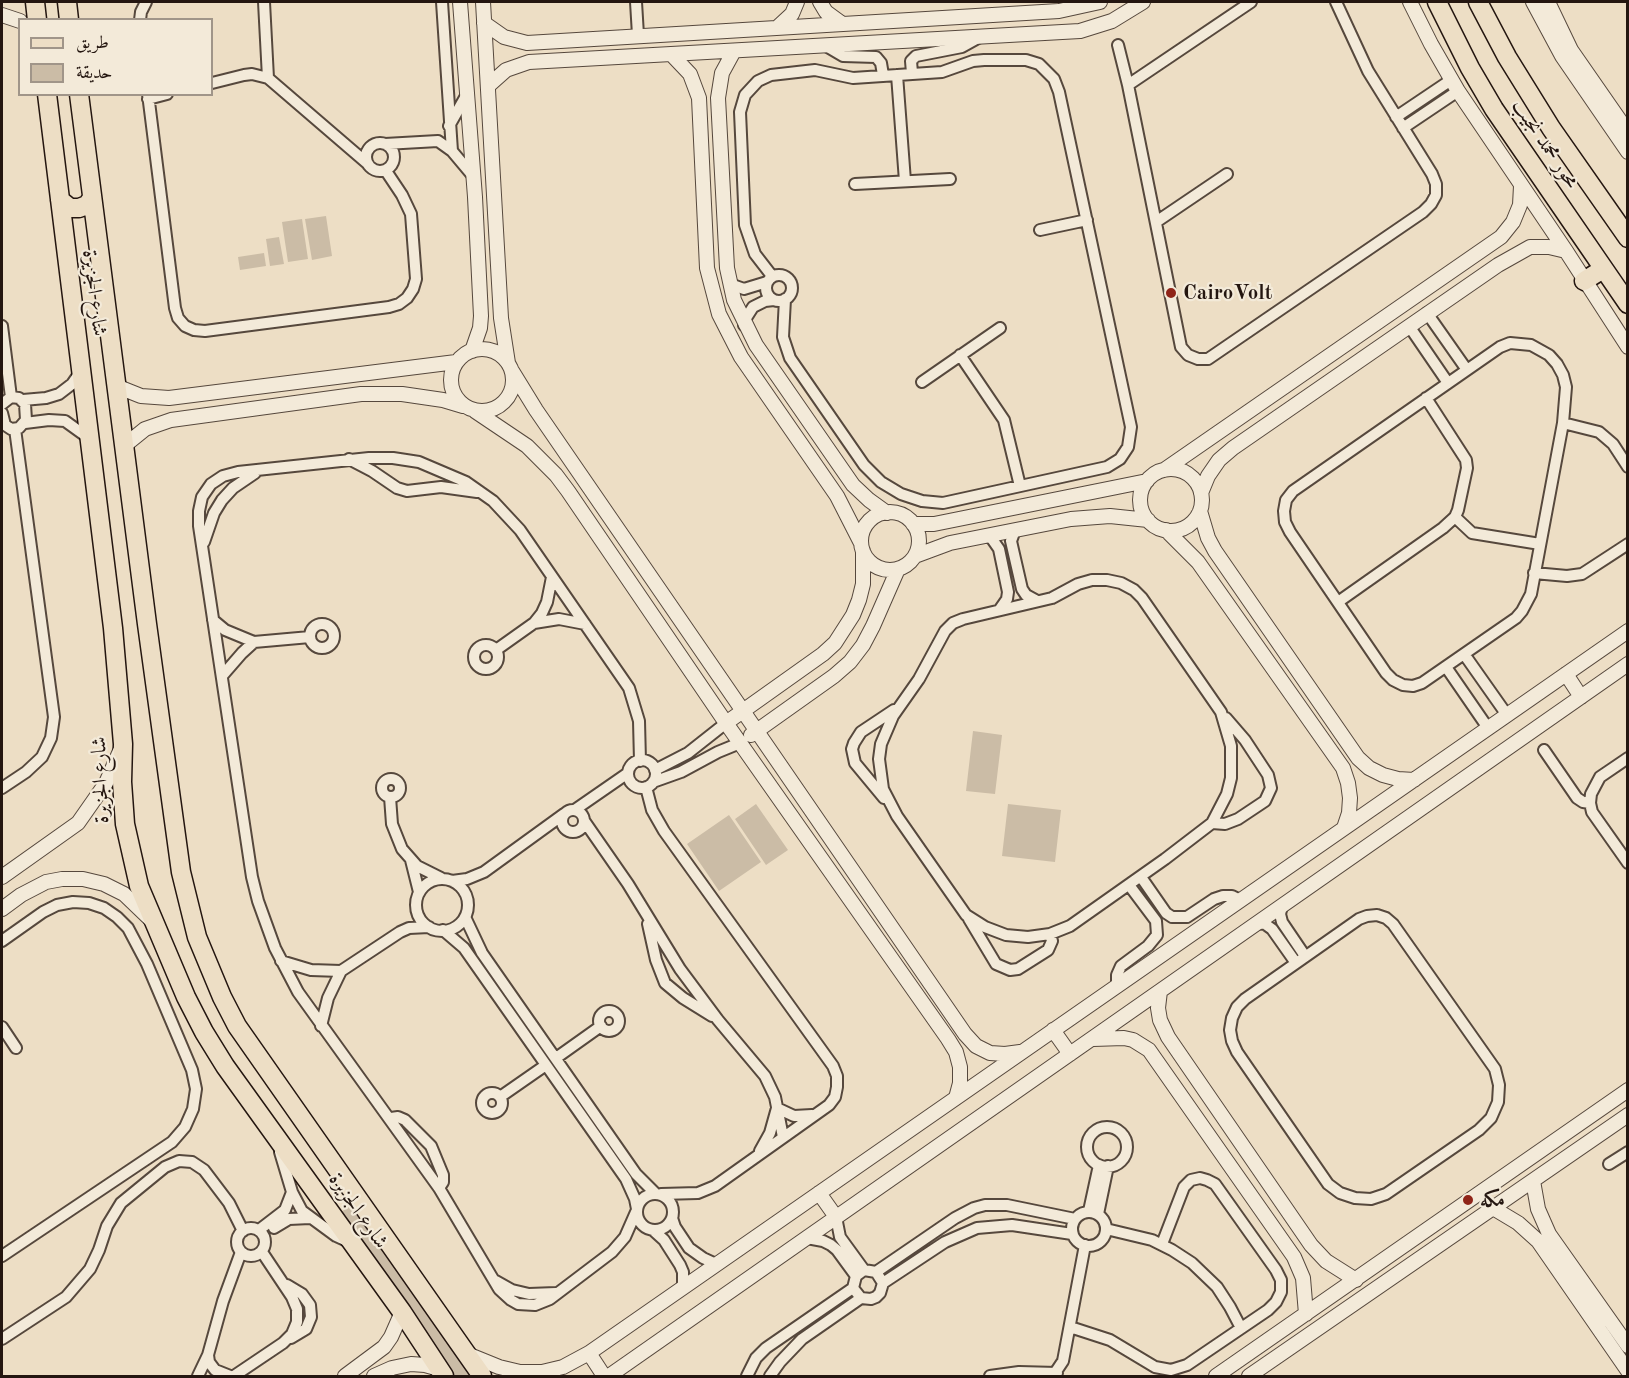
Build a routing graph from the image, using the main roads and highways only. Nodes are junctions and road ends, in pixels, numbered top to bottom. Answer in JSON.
{"nodes":[{"id":1,"x":35,"y":2,"type":"edge"},
{"id":2,"x":67,"y":2,"type":"edge"},
{"id":3,"x":1437,"y":2,"type":"edge"},
{"id":4,"x":1478,"y":2,"type":"edge"},
{"id":5,"x":37,"y":18,"type":"edge"},
{"id":6,"x":69,"y":18,"type":"edge"},
{"id":7,"x":47,"y":96,"type":"edge"},
{"id":8,"x":79,"y":96,"type":"edge"},
{"id":9,"x":92,"y":198,"type":"junction"},
{"id":10,"x":60,"y":200,"type":"junction"},
{"id":11,"x":97,"y":233,"type":"junction"},
{"id":12,"x":65,"y":237,"type":"junction"},
{"id":13,"x":1628,"y":238,"type":"edge"},
{"id":14,"x":1603,"y":269,"type":"junction"},
{"id":15,"x":1584,"y":281,"type":"road end"},
{"id":16,"x":1628,"y":304,"type":"edge"},
{"id":17,"x":263,"y":1064,"type":"junction"},
{"id":18,"x":238,"y":1084,"type":"junction"},
{"id":19,"x":278,"y":1084,"type":"junction"},
{"id":20,"x":252,"y":1103,"type":"junction"},
{"id":21,"x":442,"y":1373,"type":"edge"},
{"id":22,"x":482,"y":1377,"type":"edge"}],
"edges":[{"from":1,"to":5,"type":"main road"},
{"from":2,"to":6,"type":"main road"},
{"from":3,"to":14,"type":"main road","name":"محور محمد نجيب"},
{"from":4,"to":13,"type":"main road","name":"محور محمد نجيب"},
{"from":7,"to":10,"type":"main road","name":"شارع الجزيرة"},
{"from":8,"to":9,"type":"main road","name":"شارع الجزيرة"},
{"from":9,"to":10,"type":"main road"},
{"from":9,"to":11,"type":"main road","name":"شارع الجزيرة"},
{"from":10,"to":12,"type":"main road","name":"شارع الجزيرة"},
{"from":11,"to":12,"type":"main road"},
{"from":11,"to":17,"type":"main road","name":"شارع الجزيرة"},
{"from":12,"to":18,"type":"main road","name":"شارع الجزيرة"},
{"from":14,"to":15,"type":"main road"},
{"from":14,"to":16,"type":"main road","name":"محور محمد نجيب"},
{"from":17,"to":18,"type":"main road"},
{"from":17,"to":19,"type":"main road","name":"شارع الجزيرة"},
{"from":18,"to":20,"type":"main road","name":"شارع الجزيرة"},
{"from":19,"to":20,"type":"main road"},
{"from":19,"to":22,"type":"main road","name":"شارع الجزيرة"},
{"from":20,"to":21,"type":"main road","name":"شارع الجزيرة"}]}
